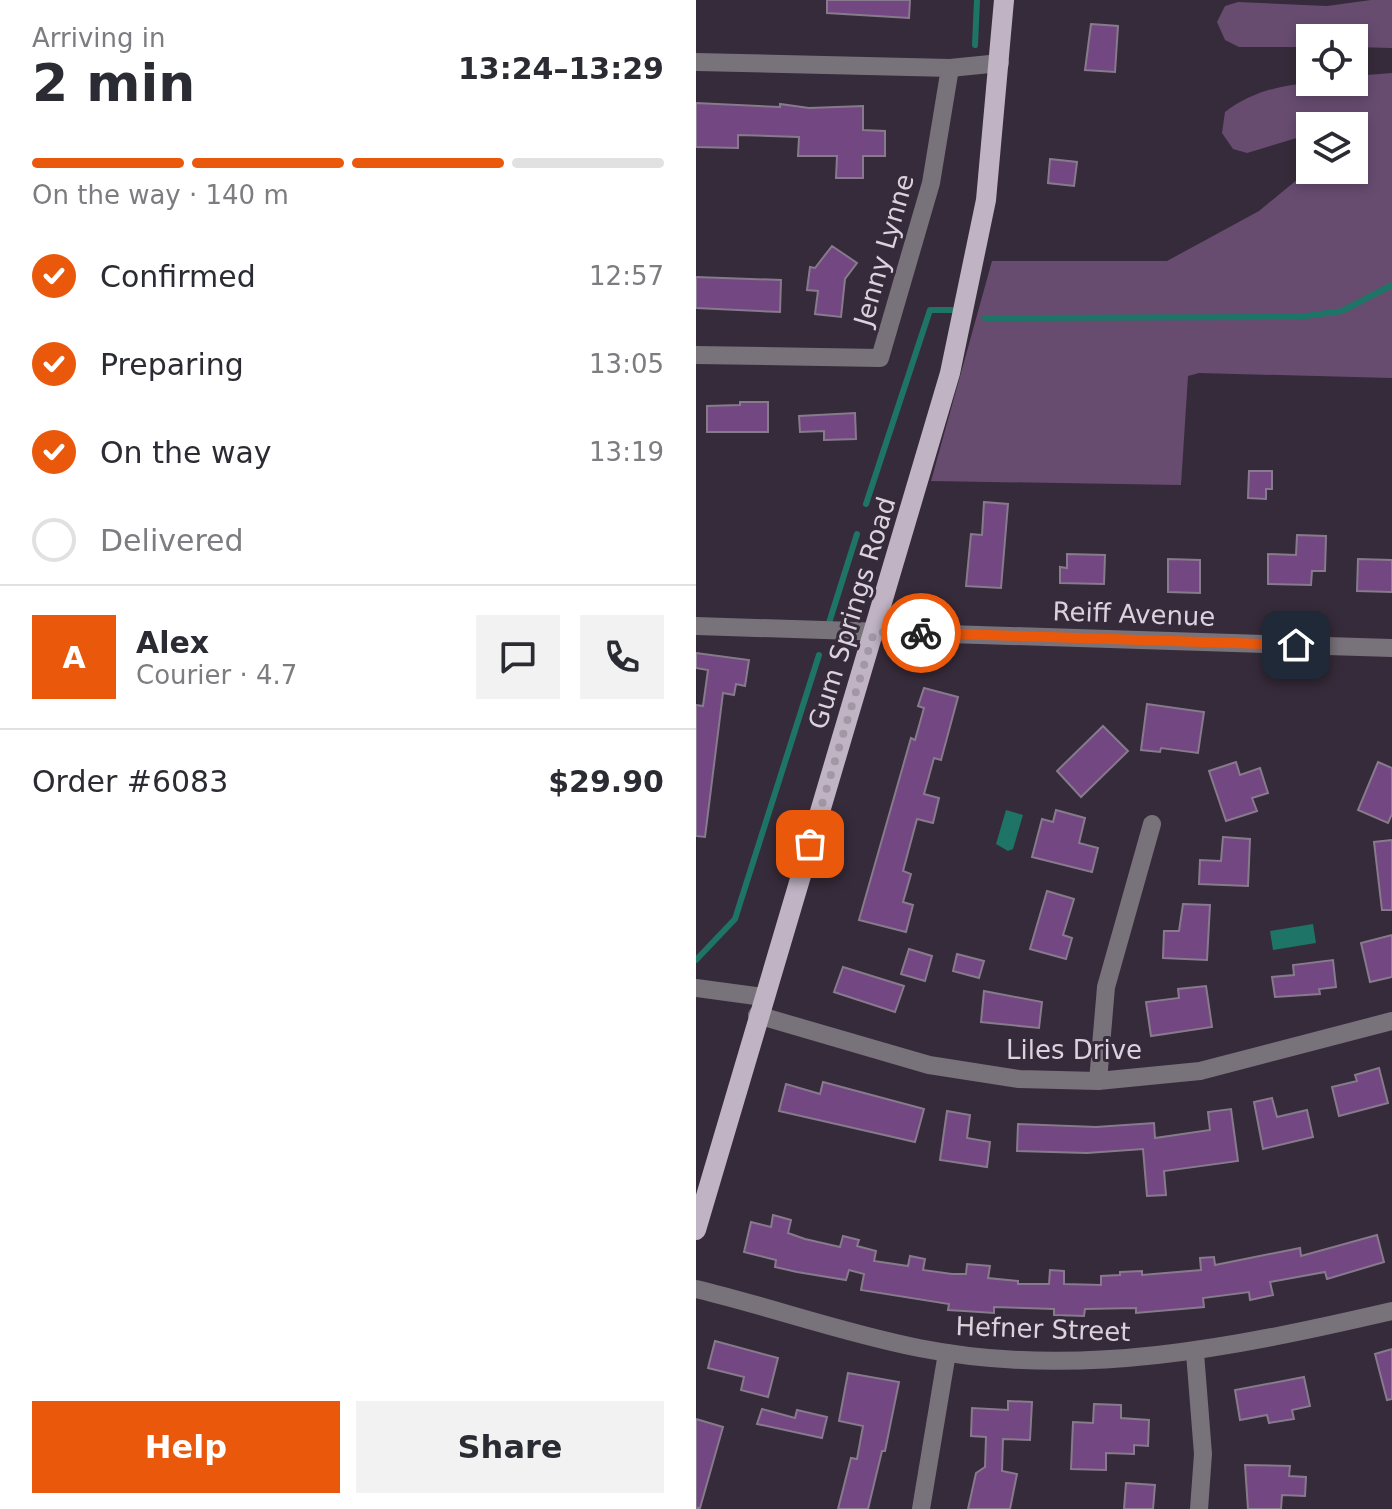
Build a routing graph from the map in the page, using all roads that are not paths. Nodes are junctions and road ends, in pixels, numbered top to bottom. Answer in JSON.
{"nodes":[{"id":1,"x":1004,"y":0,"type":"edge"},
{"id":2,"x":696,"y":62,"type":"edge"},
{"id":3,"x":1000,"y":63,"type":"junction"},
{"id":4,"x":950,"y":68,"type":"junction"},
{"id":5,"x":696,"y":355,"type":"edge"},
{"id":6,"x":696,"y":626,"type":"edge"},
{"id":7,"x":874,"y":632,"type":"junction"},
{"id":8,"x":1392,"y":648,"type":"edge"},
{"id":9,"x":1152,"y":824,"type":"dead end"},
{"id":10,"x":696,"y":988,"type":"edge"},
{"id":11,"x":760,"y":1006,"type":"junction"},
{"id":12,"x":1392,"y":1021,"type":"edge"},
{"id":13,"x":1098,"y":1081,"type":"junction"},
{"id":14,"x":696,"y":1230,"type":"edge"},
{"id":15,"x":696,"y":1289,"type":"edge"},
{"id":16,"x":1392,"y":1311,"type":"edge"},
{"id":17,"x":947,"y":1353,"type":"junction"},
{"id":18,"x":1195,"y":1353,"type":"junction"},
{"id":19,"x":921,"y":1509,"type":"edge"},
{"id":20,"x":1199,"y":1509,"type":"edge"}],
"edges":[{"from":1,"to":3,"type":"main road","name":"Gum Springs Road"},
{"from":2,"to":4,"type":"street"},
{"from":3,"to":4,"type":"street"},
{"from":3,"to":7,"type":"main road","name":"Gum Springs Road"},
{"from":4,"to":5,"type":"street","name":"Jenny Lynne"},
{"from":6,"to":7,"type":"street","name":"Reiff Avenue"},
{"from":7,"to":8,"type":"street","name":"Reiff Avenue"},
{"from":7,"to":11,"type":"main road","name":"Gum Springs Road"},
{"from":9,"to":13,"type":"street"},
{"from":10,"to":11,"type":"street","name":"Liles Drive"},
{"from":11,"to":13,"type":"street","name":"Liles Drive"},
{"from":11,"to":14,"type":"main road","name":"Gum Springs Road"},
{"from":12,"to":13,"type":"street","name":"Liles Drive"},
{"from":15,"to":17,"type":"street","name":"Hefner Street"},
{"from":16,"to":18,"type":"street","name":"Hefner Street"},
{"from":17,"to":18,"type":"street","name":"Hefner Street"},
{"from":17,"to":19,"type":"street"},
{"from":18,"to":20,"type":"street"}]}
